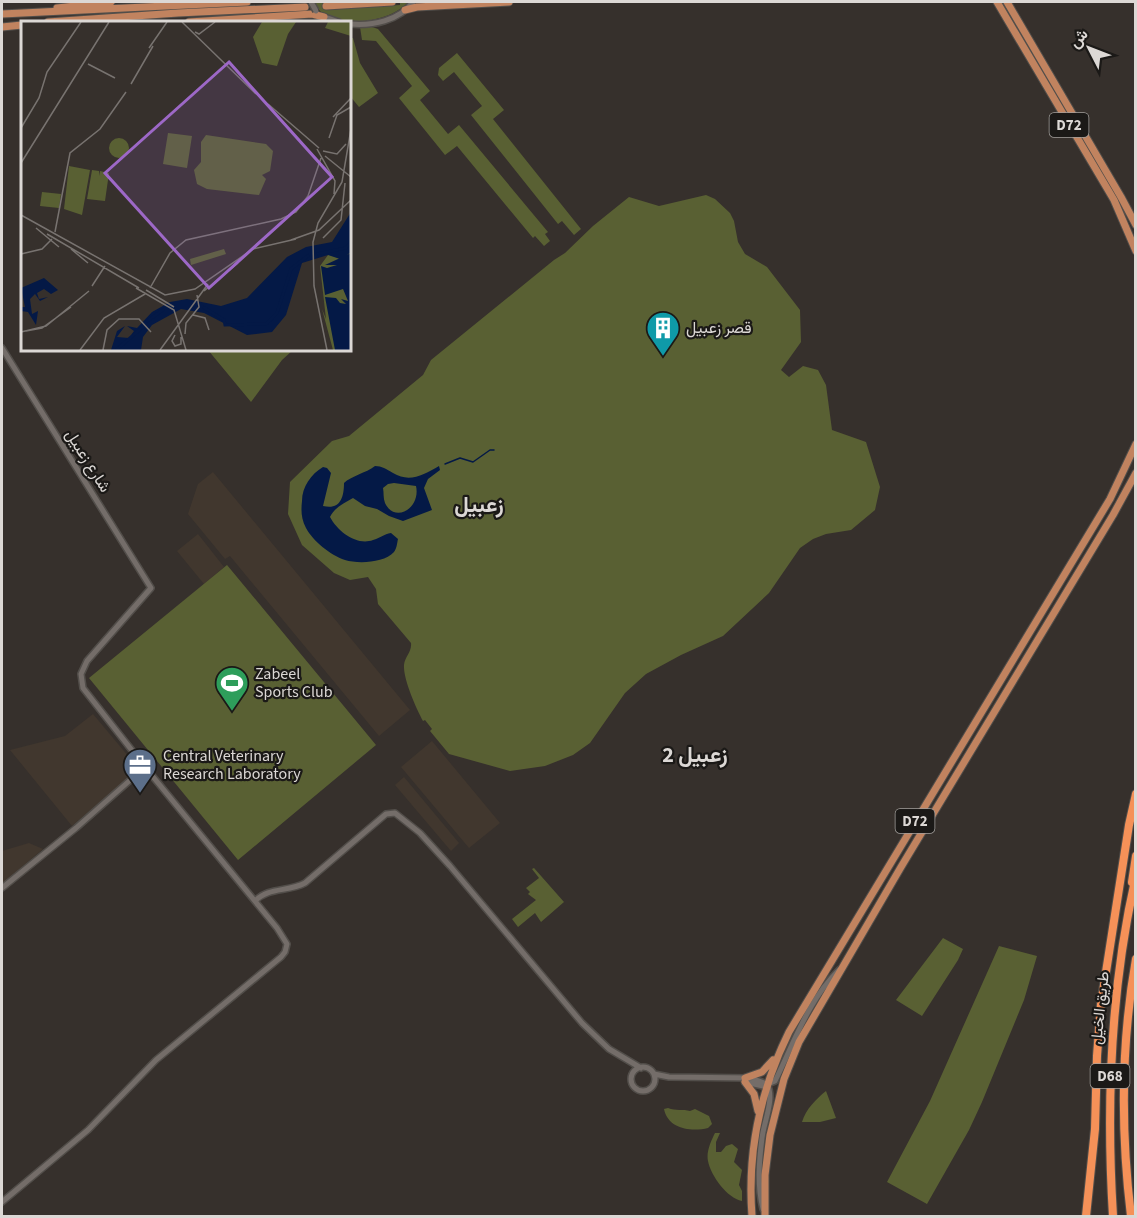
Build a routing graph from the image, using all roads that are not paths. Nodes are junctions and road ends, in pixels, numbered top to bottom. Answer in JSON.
{"nodes":[{"id":1,"x":111,"y":2,"type":"edge"},
{"id":2,"x":247,"y":2,"type":"edge"},
{"id":3,"x":311,"y":2,"type":"edge"},
{"id":4,"x":392,"y":2,"type":"edge"},
{"id":5,"x":509,"y":2,"type":"edge"},
{"id":6,"x":997,"y":2,"type":"edge"},
{"id":7,"x":1007,"y":2,"type":"edge"},
{"id":8,"x":326,"y":6,"type":"dead end"},
{"id":9,"x":409,"y":6,"type":"edge"},
{"id":10,"x":305,"y":7,"type":"dead end"},
{"id":11,"x":34,"y":13,"type":"junction"},
{"id":12,"x":2,"y":14,"type":"edge"},
{"id":13,"x":324,"y":17,"type":"junction"},
{"id":14,"x":63,"y":21,"type":"edge"},
{"id":15,"x":207,"y":21,"type":"edge"},
{"id":16,"x":336,"y":21,"type":"edge"},
{"id":17,"x":351,"y":24,"type":"edge"},
{"id":18,"x":21,"y":25,"type":"edge"},
{"id":19,"x":2,"y":27,"type":"edge"},
{"id":20,"x":1136,"y":225,"type":"edge"},
{"id":21,"x":1136,"y":251,"type":"edge"},
{"id":22,"x":2,"y":348,"type":"edge"},
{"id":23,"x":1136,"y":444,"type":"edge"},
{"id":24,"x":1136,"y":473,"type":"edge"},
{"id":25,"x":145,"y":767,"type":"junction"},
{"id":26,"x":1136,"y":794,"type":"edge"},
{"id":27,"x":1136,"y":822,"type":"edge"},
{"id":28,"x":1136,"y":856,"type":"edge"},
{"id":29,"x":1122,"y":874,"type":"junction"},
{"id":30,"x":1136,"y":876,"type":"edge"},
{"id":31,"x":2,"y":888,"type":"edge"},
{"id":32,"x":1131,"y":896,"type":"junction"},
{"id":33,"x":255,"y":901,"type":"junction"},
{"id":34,"x":1136,"y":959,"type":"edge"},
{"id":35,"x":842,"y":967,"type":"junction"},
{"id":36,"x":778,"y":1053,"type":"junction"},
{"id":37,"x":622,"y":1057,"type":"junction"},
{"id":38,"x":641,"y":1068,"type":"junction"},
{"id":39,"x":654,"y":1074,"type":"junction"},
{"id":40,"x":633,"y":1075,"type":"junction"},
{"id":41,"x":669,"y":1077,"type":"junction"},
{"id":42,"x":745,"y":1080,"type":"junction"},
{"id":43,"x":654,"y":1083,"type":"junction"},
{"id":44,"x":767,"y":1085,"type":"junction"},
{"id":45,"x":758,"y":1116,"type":"junction"},
{"id":46,"x":2,"y":1202,"type":"edge"},
{"id":47,"x":765,"y":1215,"type":"edge"},
{"id":48,"x":752,"y":1216,"type":"edge"},
{"id":49,"x":1086,"y":1216,"type":"edge"},
{"id":50,"x":1113,"y":1216,"type":"edge"},
{"id":51,"x":1131,"y":1216,"type":"edge"}],
"edges":[{"from":1,"to":11,"type":"main road"},
{"from":2,"to":11,"type":"main road"},
{"from":3,"to":13,"type":"street","bridge":true},
{"from":4,"to":8,"type":"main road"},
{"from":5,"to":9,"type":"main road"},
{"from":6,"to":21,"type":"main road","number":"D72"},
{"from":7,"to":20,"type":"main road","number":"D72"},
{"from":9,"to":17,"type":"street"},
{"from":10,"to":14,"type":"main road"},
{"from":11,"to":12,"type":"main road"},
{"from":13,"to":15,"type":"main road"},
{"from":13,"to":16,"type":"street"},
{"from":18,"to":19,"type":"main road"},
{"from":22,"to":25,"type":"street","name":"شارع زعبيل"},
{"from":23,"to":36,"type":"main road","number":"D72"},
{"from":24,"to":35,"type":"main road","number":"D72"},
{"from":25,"to":31,"type":"street"},
{"from":25,"to":33,"type":"street"},
{"from":26,"to":29,"type":"highway"},
{"from":27,"to":29,"type":"highway"},
{"from":28,"to":32,"type":"highway"},
{"from":29,"to":49,"type":"highway"},
{"from":30,"to":32,"type":"highway","name":"طريق الخيل","number":"D68"},
{"from":32,"to":50,"type":"highway","name":"طريق الخيل","number":"D68"},
{"from":33,"to":37,"type":"street"},
{"from":33,"to":46,"type":"street"},
{"from":34,"to":51,"type":"highway","name":"طريق الخيل","number":"D68"},
{"from":35,"to":44,"type":"street"},
{"from":35,"to":47,"type":"main road","number":"D72"},
{"from":36,"to":42,"type":"main road"},
{"from":36,"to":44,"type":"main road","number":"D72"},
{"from":37,"to":38,"type":"street"},
{"from":37,"to":40,"type":"street"},
{"from":38,"to":39,"type":"street"},
{"from":38,"to":40,"type":"street"},
{"from":39,"to":41,"type":"street"},
{"from":39,"to":43,"type":"street"},
{"from":40,"to":43,"type":"street"},
{"from":41,"to":42,"type":"street"},
{"from":41,"to":43,"type":"street"},
{"from":42,"to":44,"type":"street"},
{"from":42,"to":45,"type":"main road"},
{"from":44,"to":45,"type":"main road","number":"D72"},
{"from":44,"to":47,"type":"street"},
{"from":45,"to":48,"type":"main road","number":"D72"}]}
